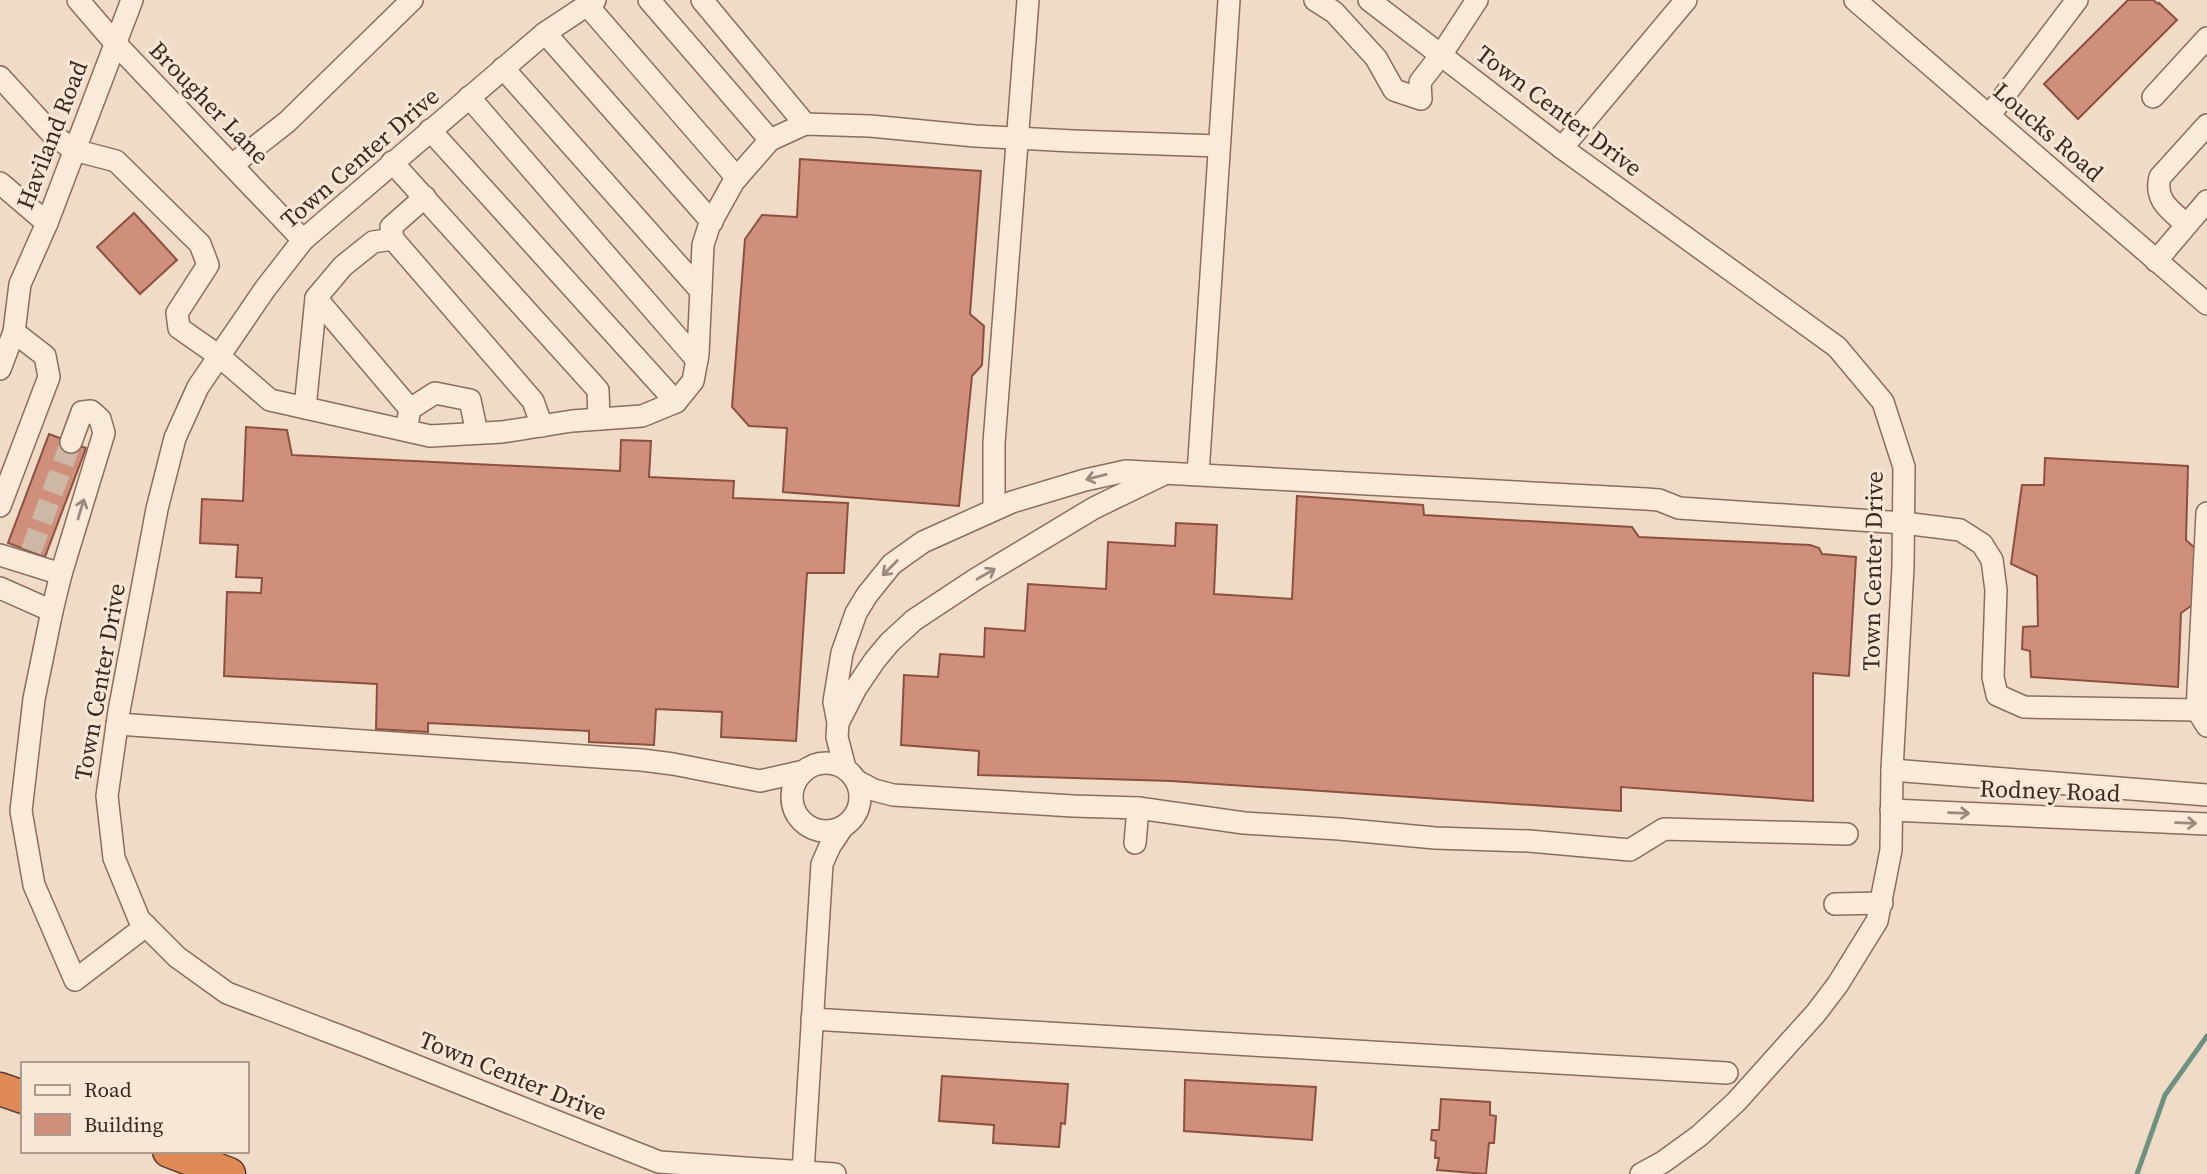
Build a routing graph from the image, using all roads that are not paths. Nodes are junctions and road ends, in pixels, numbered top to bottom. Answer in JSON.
{"nodes":[{"id":1,"x":78,"y":0,"type":"edge"},
{"id":2,"x":132,"y":0,"type":"edge"},
{"id":3,"x":412,"y":0,"type":"edge"},
{"id":4,"x":649,"y":0,"type":"edge"},
{"id":5,"x":702,"y":0,"type":"edge"},
{"id":6,"x":1028,"y":0,"type":"edge"},
{"id":7,"x":1229,"y":0,"type":"edge"},
{"id":8,"x":1315,"y":0,"type":"edge"},
{"id":9,"x":1369,"y":0,"type":"edge"},
{"id":10,"x":1477,"y":0,"type":"edge"},
{"id":11,"x":1686,"y":0,"type":"edge"},
{"id":12,"x":1854,"y":0,"type":"edge"},
{"id":13,"x":2077,"y":0,"type":"edge"},
{"id":14,"x":591,"y":3,"type":"edge"},
{"id":15,"x":545,"y":33,"type":"junction"},
{"id":16,"x":2207,"y":38,"type":"edge"},
{"id":17,"x":115,"y":43,"type":"junction"},
{"id":18,"x":1441,"y":55,"type":"junction"},
{"id":19,"x":503,"y":68,"type":"junction"},
{"id":20,"x":4,"y":87,"type":"edge"},
{"id":21,"x":469,"y":97,"type":"junction"},
{"id":22,"x":2153,"y":97,"type":"dead end"},
{"id":23,"x":1989,"y":116,"type":"junction"},
{"id":24,"x":805,"y":124,"type":"junction"},
{"id":25,"x":2207,"y":125,"type":"edge"},
{"id":26,"x":430,"y":130,"type":"junction"},
{"id":27,"x":1018,"y":138,"type":"junction"},
{"id":28,"x":771,"y":140,"type":"junction"},
{"id":29,"x":1219,"y":146,"type":"junction"},
{"id":30,"x":1562,"y":148,"type":"junction"},
{"id":31,"x":74,"y":150,"type":"junction"},
{"id":32,"x":393,"y":162,"type":"junction"},
{"id":33,"x":232,"y":165,"type":"junction"},
{"id":34,"x":737,"y":178,"type":"junction"},
{"id":35,"x":0,"y":183,"type":"edge"},
{"id":36,"x":425,"y":197,"type":"junction"},
{"id":37,"x":2207,"y":201,"type":"edge"},
{"id":38,"x":712,"y":222,"type":"junction"},
{"id":39,"x":47,"y":223,"type":"junction"},
{"id":40,"x":2186,"y":224,"type":"junction"},
{"id":41,"x":393,"y":239,"type":"junction"},
{"id":42,"x":303,"y":240,"type":"junction"},
{"id":43,"x":2156,"y":261,"type":"junction"},
{"id":44,"x":10,"y":281,"type":"edge"},
{"id":45,"x":701,"y":291,"type":"junction"},
{"id":46,"x":316,"y":298,"type":"junction"},
{"id":47,"x":2206,"y":306,"type":"edge"},
{"id":48,"x":13,"y":332,"type":"junction"},
{"id":49,"x":219,"y":356,"type":"junction"},
{"id":50,"x":697,"y":360,"type":"junction"},
{"id":51,"x":0,"y":369,"type":"edge"},
{"id":52,"x":676,"y":402,"type":"junction"},
{"id":53,"x":305,"y":408,"type":"junction"},
{"id":54,"x":410,"y":409,"type":"junction"},
{"id":55,"x":599,"y":419,"type":"junction"},
{"id":56,"x":542,"y":426,"type":"junction"},
{"id":57,"x":406,"y":430,"type":"junction"},
{"id":58,"x":477,"y":433,"type":"junction"},
{"id":59,"x":71,"y":442,"type":"tunnel mouth"},
{"id":60,"x":1164,"y":474,"type":"junction"},
{"id":61,"x":1198,"y":474,"type":"junction"},
{"id":62,"x":1059,"y":488,"type":"junction"},
{"id":63,"x":0,"y":506,"type":"edge"},
{"id":64,"x":994,"y":509,"type":"junction"},
{"id":65,"x":2207,"y":513,"type":"edge"},
{"id":66,"x":1075,"y":520,"type":"junction"},
{"id":67,"x":1904,"y":523,"type":"junction"},
{"id":68,"x":0,"y":555,"type":"edge"},
{"id":69,"x":61,"y":574,"type":"junction"},
{"id":70,"x":0,"y":588,"type":"edge"},
{"id":71,"x":52,"y":611,"type":"junction"},
{"id":72,"x":840,"y":662,"type":"junction"},
{"id":73,"x":864,"y":676,"type":"junction"},
{"id":74,"x":2202,"y":718,"type":"edge"},
{"id":75,"x":117,"y":724,"type":"junction"},
{"id":76,"x":837,"y":730,"type":"junction"},
{"id":77,"x":810,"y":767,"type":"junction"},
{"id":78,"x":1892,"y":770,"type":"junction"},
{"id":79,"x":851,"y":774,"type":"junction"},
{"id":80,"x":760,"y":781,"type":"junction"},
{"id":81,"x":892,"y":795,"type":"junction"},
{"id":82,"x":2207,"y":795,"type":"edge"},
{"id":83,"x":1138,"y":808,"type":"junction"},
{"id":84,"x":1891,"y":810,"type":"junction"},
{"id":85,"x":797,"y":814,"type":"junction"},
{"id":86,"x":849,"y":821,"type":"junction"},
{"id":87,"x":2207,"y":824,"type":"edge"},
{"id":88,"x":1847,"y":834,"type":"dead end"},
{"id":89,"x":1135,"y":843,"type":"dead end"},
{"id":90,"x":822,"y":864,"type":"junction"},
{"id":91,"x":1882,"y":903,"type":"junction"},
{"id":92,"x":1835,"y":904,"type":"dead end"},
{"id":93,"x":146,"y":926,"type":"junction"},
{"id":94,"x":812,"y":1019,"type":"junction"},
{"id":95,"x":1727,"y":1073,"type":"dead end"},
{"id":96,"x":0,"y":1089,"type":"edge"},
{"id":97,"x":21,"y":1096,"type":"edge"},
{"id":98,"x":174,"y":1153,"type":"edge"},
{"id":99,"x":803,"y":1172,"type":"junction"},
{"id":100,"x":229,"y":1174,"type":"edge"},
{"id":101,"x":835,"y":1174,"type":"edge"},
{"id":102,"x":1641,"y":1174,"type":"edge"}],
"edges":[{"from":1,"to":17,"type":"street","name":"Brougher Lane"},
{"from":2,"to":17,"type":"street","name":"Haviland Road"},
{"from":3,"to":33,"type":"street"},
{"from":4,"to":28,"type":"street"},
{"from":5,"to":24,"type":"street"},
{"from":6,"to":27,"type":"street"},
{"from":7,"to":29,"type":"street"},
{"from":8,"to":18,"type":"street"},
{"from":9,"to":18,"type":"street","name":"Town Center Drive"},
{"from":10,"to":18,"type":"street"},
{"from":11,"to":30,"type":"street"},
{"from":12,"to":23,"type":"street","name":"Loucks Road"},
{"from":13,"to":23,"type":"street"},
{"from":14,"to":15,"type":"street","name":"Town Center Drive"},
{"from":14,"to":34,"type":"street"},
{"from":15,"to":19,"type":"street","name":"Town Center Drive"},
{"from":15,"to":38,"type":"street"},
{"from":16,"to":22,"type":"street"},
{"from":17,"to":31,"type":"street","name":"Haviland Road"},
{"from":17,"to":33,"type":"street","name":"Brougher Lane"},
{"from":18,"to":30,"type":"street","name":"Town Center Drive"},
{"from":19,"to":21,"type":"street","name":"Town Center Drive"},
{"from":19,"to":45,"type":"street"},
{"from":20,"to":31,"type":"street"},
{"from":21,"to":26,"type":"street","name":"Town Center Drive"},
{"from":21,"to":50,"type":"street"},
{"from":23,"to":43,"type":"street","name":"Loucks Road"},
{"from":24,"to":27,"type":"street"},
{"from":24,"to":28,"type":"street"},
{"from":25,"to":40,"type":"street"},
{"from":26,"to":32,"type":"street","name":"Town Center Drive"},
{"from":26,"to":52,"type":"street"},
{"from":27,"to":29,"type":"street"},
{"from":27,"to":64,"type":"street"},
{"from":28,"to":34,"type":"street"},
{"from":29,"to":61,"type":"street"},
{"from":30,"to":67,"type":"street","name":"Town Center Drive"},
{"from":31,"to":39,"type":"street","name":"Haviland Road"},
{"from":31,"to":49,"type":"street"},
{"from":32,"to":36,"type":"street"},
{"from":32,"to":42,"type":"street","name":"Town Center Drive"},
{"from":33,"to":42,"type":"street","name":"Brougher Lane"},
{"from":34,"to":38,"type":"street"},
{"from":35,"to":39,"type":"street"},
{"from":36,"to":41,"type":"street"},
{"from":36,"to":55,"type":"street"},
{"from":37,"to":40,"type":"street"},
{"from":38,"to":45,"type":"street"},
{"from":39,"to":44,"type":"street","name":"Haviland Road"},
{"from":40,"to":43,"type":"street"},
{"from":41,"to":46,"type":"street"},
{"from":41,"to":56,"type":"street"},
{"from":42,"to":49,"type":"street","name":"Town Center Drive"},
{"from":43,"to":47,"type":"street","name":"Loucks Road"},
{"from":44,"to":48,"type":"street","name":"Haviland Road"},
{"from":45,"to":50,"type":"street"},
{"from":46,"to":53,"type":"street"},
{"from":46,"to":54,"type":"street"},
{"from":48,"to":51,"type":"street","name":"Haviland Road"},
{"from":48,"to":63,"type":"street"},
{"from":49,"to":53,"type":"street"},
{"from":49,"to":75,"type":"street","name":"Town Center Drive"},
{"from":50,"to":52,"type":"street"},
{"from":52,"to":55,"type":"street"},
{"from":53,"to":57,"type":"street"},
{"from":54,"to":57,"type":"street"},
{"from":54,"to":58,"type":"street"},
{"from":55,"to":56,"type":"street"},
{"from":56,"to":58,"type":"street"},
{"from":57,"to":58,"type":"street"},
{"from":69,"to":59,"type":"street","one_way":true},
{"from":60,"to":61,"type":"street"},
{"from":60,"to":62,"type":"street","one_way":true},
{"from":60,"to":66,"type":"street"},
{"from":61,"to":67,"type":"street"},
{"from":62,"to":64,"type":"street"},
{"from":62,"to":66,"type":"street"},
{"from":64,"to":72,"type":"street","one_way":true},
{"from":65,"to":74,"type":"street"},
{"from":73,"to":66,"type":"street","one_way":true},
{"from":67,"to":74,"type":"street"},
{"from":67,"to":78,"type":"street","name":"Town Center Drive"},
{"from":68,"to":69,"type":"street"},
{"from":69,"to":71,"type":"street"},
{"from":70,"to":71,"type":"street"},
{"from":71,"to":93,"type":"street"},
{"from":72,"to":73,"type":"street"},
{"from":72,"to":76,"type":"street"},
{"from":73,"to":76,"type":"street"},
{"from":75,"to":80,"type":"street"},
{"from":75,"to":93,"type":"street","name":"Town Center Drive"},
{"from":76,"to":77,"type":"street"},
{"from":76,"to":79,"type":"street"},
{"from":77,"to":79,"type":"street"},
{"from":77,"to":80,"type":"street"},
{"from":77,"to":85,"type":"street"},
{"from":78,"to":82,"type":"street","name":"Rodney Road"},
{"from":78,"to":84,"type":"street","name":"Town Center Drive"},
{"from":79,"to":81,"type":"street"},
{"from":79,"to":86,"type":"street"},
{"from":80,"to":85,"type":"street"},
{"from":81,"to":83,"type":"street"},
{"from":81,"to":86,"type":"street"},
{"from":83,"to":88,"type":"street"},
{"from":83,"to":89,"type":"street"},
{"from":84,"to":87,"type":"street","name":"Rodney Road","one_way":true},
{"from":84,"to":91,"type":"street","name":"Town Center Drive"},
{"from":85,"to":86,"type":"street"},
{"from":85,"to":90,"type":"street"},
{"from":86,"to":90,"type":"street"},
{"from":90,"to":94,"type":"street"},
{"from":91,"to":92,"type":"street"},
{"from":91,"to":102,"type":"street","name":"Town Center Drive"},
{"from":93,"to":99,"type":"street","name":"Town Center Drive"},
{"from":94,"to":95,"type":"street"},
{"from":94,"to":99,"type":"street"},
{"from":96,"to":97,"type":"highway"},
{"from":98,"to":100,"type":"highway"},
{"from":99,"to":101,"type":"street","name":"Town Center Drive"}]}
